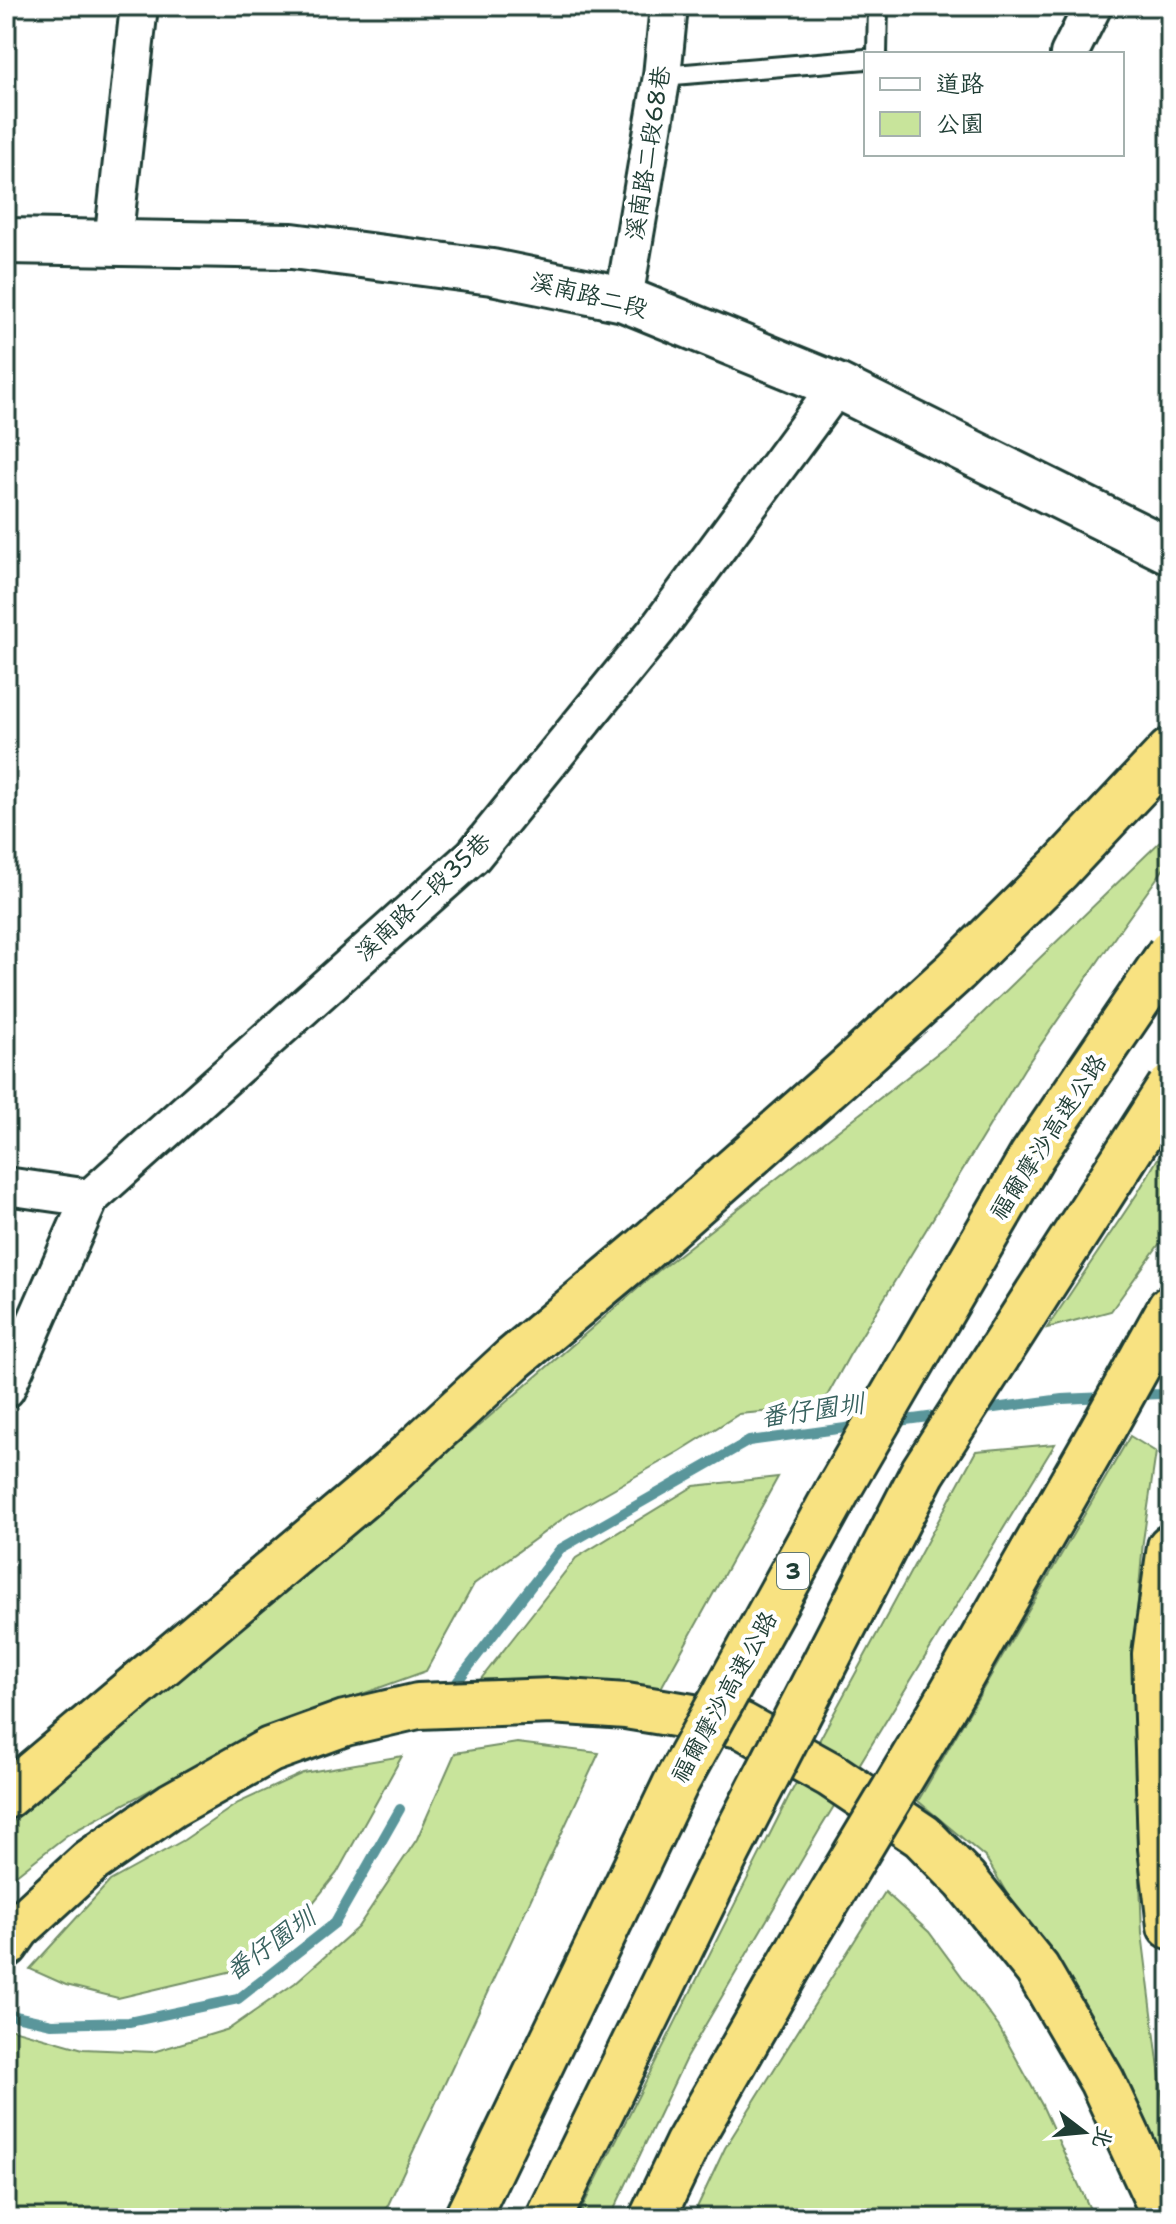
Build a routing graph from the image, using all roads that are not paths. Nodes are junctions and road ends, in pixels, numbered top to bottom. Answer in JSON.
{"nodes":[{"id":1,"x":139,"y":6,"type":"edge"},
{"id":2,"x":669,"y":6,"type":"edge"},
{"id":3,"x":878,"y":6,"type":"edge"},
{"id":4,"x":1093,"y":6,"type":"edge"},
{"id":5,"x":877,"y":52,"type":"edge"},
{"id":6,"x":1070,"y":52,"type":"edge"},
{"id":7,"x":864,"y":59,"type":"edge"},
{"id":8,"x":662,"y":76,"type":"junction"},
{"id":9,"x":6,"y":241,"type":"edge"},
{"id":10,"x":113,"y":243,"type":"junction"},
{"id":11,"x":624,"y":299,"type":"junction"},
{"id":12,"x":837,"y":386,"type":"junction"},
{"id":13,"x":1166,"y":543,"type":"edge"},
{"id":14,"x":1170,"y":751,"type":"edge"},
{"id":15,"x":1170,"y":953,"type":"edge"},
{"id":16,"x":1170,"y":1087,"type":"edge"},
{"id":17,"x":6,"y":1186,"type":"edge"},
{"id":18,"x":90,"y":1198,"type":"junction"},
{"id":19,"x":1170,"y":1308,"type":"edge"},
{"id":20,"x":6,"y":1389,"type":"edge"},
{"id":21,"x":1170,"y":1547,"type":"edge"},
{"id":22,"x":6,"y":1796,"type":"edge"},
{"id":23,"x":1170,"y":1926,"type":"edge"},
{"id":24,"x":12,"y":1937,"type":"edge"},
{"id":25,"x":467,"y":2218,"type":"edge"},
{"id":26,"x":549,"y":2218,"type":"edge"},
{"id":27,"x":652,"y":2218,"type":"edge"},
{"id":28,"x":1163,"y":2218,"type":"edge"}],
"edges":[{"from":1,"to":10,"type":"street"},
{"from":2,"to":8,"type":"street","name":"溪南路二段68巷"},
{"from":3,"to":5,"type":"lane"},
{"from":4,"to":6,"type":"street"},
{"from":7,"to":8,"type":"lane"},
{"from":8,"to":11,"type":"street","name":"溪南路二段68巷"},
{"from":9,"to":10,"type":"main road","name":"溪南路二段"},
{"from":10,"to":11,"type":"main road","name":"溪南路二段"},
{"from":11,"to":12,"type":"main road","name":"溪南路二段"},
{"from":12,"to":13,"type":"main road","name":"溪南路二段"},
{"from":12,"to":18,"type":"street","name":"溪南路二段35巷"},
{"from":14,"to":22,"type":"highway"},
{"from":15,"to":25,"type":"highway","name":"福爾摩沙高速公路","number":"3","bridge":true},
{"from":16,"to":26,"type":"highway","bridge":true},
{"from":17,"to":18,"type":"street"},
{"from":18,"to":20,"type":"street","name":"溪南路二段35巷"},
{"from":19,"to":27,"type":"highway","bridge":true},
{"from":21,"to":23,"type":"highway"},
{"from":24,"to":28,"type":"highway"}]}
